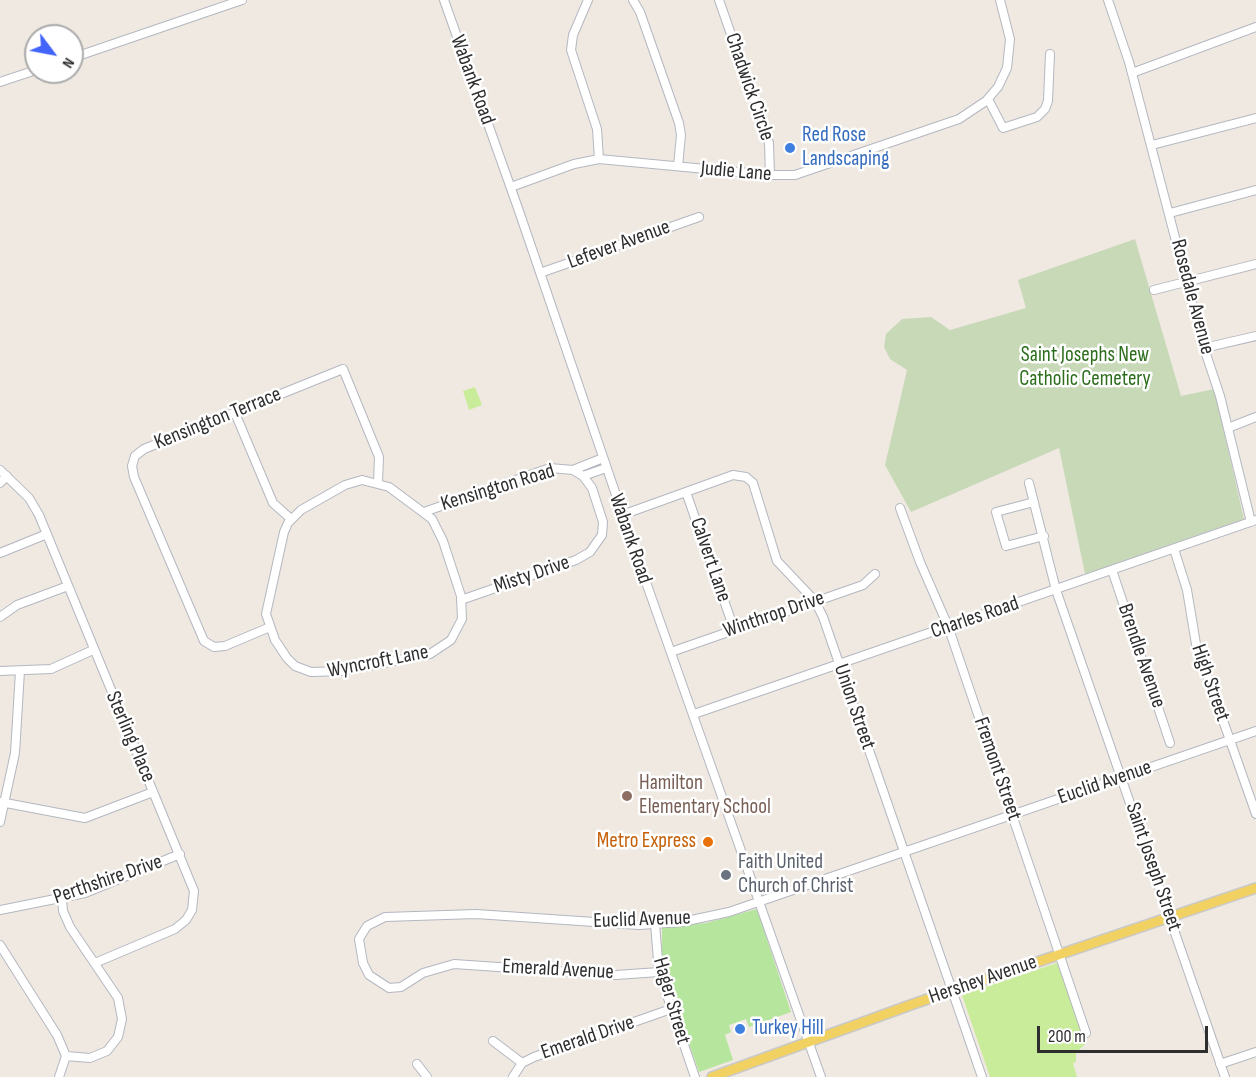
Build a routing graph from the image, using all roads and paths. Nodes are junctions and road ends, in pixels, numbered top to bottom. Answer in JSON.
{"nodes":[{"id":1,"x":242,"y":0,"type":"edge"},
{"id":2,"x":444,"y":0,"type":"edge"},
{"id":3,"x":588,"y":0,"type":"edge"},
{"id":4,"x":633,"y":0,"type":"edge"},
{"id":5,"x":719,"y":0,"type":"edge"},
{"id":6,"x":1000,"y":0,"type":"edge"},
{"id":7,"x":1108,"y":0,"type":"edge"},
{"id":8,"x":1256,"y":27,"type":"edge"},
{"id":9,"x":84,"y":54,"type":"edge"},
{"id":10,"x":1050,"y":54,"type":"dead end"},
{"id":11,"x":1132,"y":73,"type":"junction"},
{"id":12,"x":24,"y":74,"type":"edge"},
{"id":13,"x":0,"y":82,"type":"edge"},
{"id":14,"x":988,"y":99,"type":"junction"},
{"id":15,"x":1256,"y":118,"type":"edge"},
{"id":16,"x":1152,"y":145,"type":"junction"},
{"id":17,"x":598,"y":159,"type":"junction"},
{"id":18,"x":678,"y":166,"type":"junction"},
{"id":19,"x":770,"y":176,"type":"junction"},
{"id":20,"x":511,"y":187,"type":"junction"},
{"id":21,"x":1256,"y":190,"type":"edge"},
{"id":22,"x":1170,"y":213,"type":"junction"},
{"id":23,"x":699,"y":217,"type":"dead end"},
{"id":24,"x":1256,"y":264,"type":"edge"},
{"id":25,"x":540,"y":273,"type":"junction"},
{"id":26,"x":1187,"y":281,"type":"junction"},
{"id":27,"x":1154,"y":290,"type":"dead end"},
{"id":28,"x":1256,"y":336,"type":"edge"},
{"id":29,"x":1204,"y":348,"type":"junction"},
{"id":30,"x":235,"y":413,"type":"junction"},
{"id":31,"x":1256,"y":417,"type":"edge"},
{"id":32,"x":1228,"y":428,"type":"junction"},
{"id":33,"x":603,"y":458,"type":"junction"},
{"id":34,"x":606,"y":468,"type":"junction"},
{"id":35,"x":0,"y":470,"type":"edge"},
{"id":36,"x":573,"y":470,"type":"junction"},
{"id":37,"x":7,"y":476,"type":"junction"},
{"id":38,"x":583,"y":476,"type":"junction"},
{"id":39,"x":378,"y":482,"type":"junction"},
{"id":40,"x":0,"y":483,"type":"edge"},
{"id":41,"x":1029,"y":483,"type":"dead end"},
{"id":42,"x":686,"y":492,"type":"junction"},
{"id":43,"x":1034,"y":502,"type":"junction"},
{"id":44,"x":900,"y":508,"type":"dead end"},
{"id":45,"x":424,"y":512,"type":"junction"},
{"id":46,"x":622,"y":515,"type":"junction"},
{"id":47,"x":291,"y":519,"type":"junction"},
{"id":48,"x":1253,"y":521,"type":"edge"},
{"id":49,"x":47,"y":534,"type":"junction"},
{"id":50,"x":1044,"y":537,"type":"junction"},
{"id":51,"x":1174,"y":549,"type":"junction"},
{"id":52,"x":0,"y":553,"type":"edge"},
{"id":53,"x":1112,"y":570,"type":"junction"},
{"id":54,"x":874,"y":574,"type":"dead end"},
{"id":55,"x":68,"y":586,"type":"junction"},
{"id":56,"x":1056,"y":590,"type":"junction"},
{"id":57,"x":461,"y":600,"type":"junction"},
{"id":58,"x":815,"y":601,"type":"junction"},
{"id":59,"x":0,"y":617,"type":"edge"},
{"id":60,"x":948,"y":626,"type":"junction"},
{"id":61,"x":270,"y":627,"type":"junction"},
{"id":62,"x":734,"y":629,"type":"junction"},
{"id":63,"x":93,"y":650,"type":"junction"},
{"id":64,"x":670,"y":652,"type":"junction"},
{"id":65,"x":839,"y":664,"type":"junction"},
{"id":66,"x":0,"y":671,"type":"edge"},
{"id":67,"x":20,"y":671,"type":"junction"},
{"id":68,"x":694,"y":714,"type":"junction"},
{"id":69,"x":1256,"y":731,"type":"edge"},
{"id":70,"x":1230,"y":740,"type":"junction"},
{"id":71,"x":1170,"y":742,"type":"dead end"},
{"id":72,"x":1121,"y":777,"type":"junction"},
{"id":73,"x":153,"y":792,"type":"junction"},
{"id":74,"x":2,"y":802,"type":"edge"},
{"id":75,"x":1013,"y":814,"type":"junction"},
{"id":76,"x":1256,"y":814,"type":"edge"},
{"id":77,"x":0,"y":822,"type":"edge"},
{"id":78,"x":904,"y":852,"type":"junction"},
{"id":79,"x":180,"y":854,"type":"junction"},
{"id":80,"x":1256,"y":888,"type":"edge"},
{"id":81,"x":62,"y":899,"type":"junction"},
{"id":82,"x":760,"y":902,"type":"junction"},
{"id":83,"x":0,"y":910,"type":"edge"},
{"id":84,"x":1170,"y":916,"type":"junction"},
{"id":85,"x":655,"y":924,"type":"junction"},
{"id":86,"x":0,"y":945,"type":"edge"},
{"id":87,"x":1061,"y":953,"type":"junction"},
{"id":88,"x":95,"y":963,"type":"junction"},
{"id":89,"x":457,"y":964,"type":"joint"},
{"id":90,"x":659,"y":972,"type":"junction"},
{"id":91,"x":953,"y":991,"type":"junction"},
{"id":92,"x":671,"y":1009,"type":"junction"},
{"id":93,"x":1086,"y":1033,"type":"dead end"},
{"id":94,"x":809,"y":1040,"type":"junction"},
{"id":95,"x":493,"y":1041,"type":"dead end"},
{"id":96,"x":1256,"y":1052,"type":"edge"},
{"id":97,"x":66,"y":1056,"type":"junction"},
{"id":98,"x":522,"y":1063,"type":"junction"},
{"id":99,"x":417,"y":1064,"type":"dead end"},
{"id":100,"x":1220,"y":1064,"type":"junction"},
{"id":101,"x":60,"y":1077,"type":"edge"},
{"id":102,"x":427,"y":1077,"type":"edge"},
{"id":103,"x":513,"y":1077,"type":"edge"},
{"id":104,"x":695,"y":1077,"type":"edge"},
{"id":105,"x":712,"y":1077,"type":"edge"},
{"id":106,"x":821,"y":1077,"type":"edge"},
{"id":107,"x":982,"y":1077,"type":"edge"},
{"id":108,"x":1225,"y":1077,"type":"edge"}],
"edges":[{"from":1,"to":9,"type":"street"},
{"from":2,"to":20,"type":"street","name":"Wabank Road"},
{"from":3,"to":17,"type":"street"},
{"from":4,"to":18,"type":"street"},
{"from":5,"to":19,"type":"street","name":"Chadwick Circle"},
{"from":6,"to":14,"type":"street","name":"Judie Lane"},
{"from":7,"to":11,"type":"street","name":"Rosedale Avenue"},
{"from":8,"to":11,"type":"street"},
{"from":10,"to":14,"type":"street"},
{"from":11,"to":16,"type":"street","name":"Rosedale Avenue"},
{"from":12,"to":13,"type":"street"},
{"from":14,"to":19,"type":"street","name":"Judie Lane"},
{"from":15,"to":16,"type":"street"},
{"from":16,"to":22,"type":"street","name":"Rosedale Avenue"},
{"from":17,"to":18,"type":"street","name":"Judie Lane"},
{"from":17,"to":20,"type":"street","name":"Judie Lane"},
{"from":18,"to":19,"type":"street","name":"Judie Lane"},
{"from":20,"to":25,"type":"street","name":"Wabank Road"},
{"from":21,"to":22,"type":"street"},
{"from":22,"to":26,"type":"street","name":"Rosedale Avenue"},
{"from":23,"to":25,"type":"street","name":"Lefever Avenue"},
{"from":24,"to":26,"type":"street"},
{"from":25,"to":33,"type":"street","name":"Wabank Road"},
{"from":26,"to":27,"type":"street"},
{"from":26,"to":29,"type":"street","name":"Rosedale Avenue"},
{"from":28,"to":29,"type":"street"},
{"from":29,"to":32,"type":"street","name":"Rosedale Avenue"},
{"from":30,"to":39,"type":"street","name":"Kensington Terrace"},
{"from":30,"to":47,"type":"street"},
{"from":30,"to":61,"type":"street","name":"Kensington Terrace"},
{"from":31,"to":32,"type":"street"},
{"from":32,"to":48,"type":"street","name":"Rosedale Avenue"},
{"from":33,"to":34,"type":"street","name":"Wabank Road"},
{"from":33,"to":36,"type":"street","name":"Kensington Road"},
{"from":34,"to":38,"type":"street","name":"Kensington Road"},
{"from":34,"to":46,"type":"street","name":"Wabank Road"},
{"from":35,"to":37,"type":"street","name":"Sterling Place"},
{"from":36,"to":38,"type":"street","name":"Kensington Road"},
{"from":36,"to":45,"type":"street","name":"Kensington Road"},
{"from":37,"to":40,"type":"street"},
{"from":37,"to":49,"type":"street","name":"Sterling Place"},
{"from":38,"to":57,"type":"street","name":"Misty Drive"},
{"from":39,"to":45,"type":"street","name":"Wyncroft Lane"},
{"from":39,"to":47,"type":"street"},
{"from":41,"to":43,"type":"street","name":"Saint Joseph Street"},
{"from":42,"to":46,"type":"street","name":"Union Street"},
{"from":42,"to":58,"type":"street","name":"Union Street"},
{"from":42,"to":62,"type":"street","name":"Calvert Lane"},
{"from":43,"to":50,"type":"street","name":"Saint Joseph Street"},
{"from":43,"to":50,"type":"street"},
{"from":44,"to":60,"type":"street","name":"Fremont Street"},
{"from":45,"to":57,"type":"street","name":"Wyncroft Lane"},
{"from":46,"to":64,"type":"street","name":"Wabank Road"},
{"from":47,"to":61,"type":"street","name":"Wyncroft Lane"},
{"from":48,"to":51,"type":"street","name":"Charles Road"},
{"from":49,"to":52,"type":"street"},
{"from":49,"to":55,"type":"street","name":"Sterling Place"},
{"from":50,"to":56,"type":"street","name":"Saint Joseph Street"},
{"from":51,"to":53,"type":"street","name":"Charles Road"},
{"from":51,"to":70,"type":"street","name":"High Street"},
{"from":53,"to":56,"type":"street","name":"Charles Road"},
{"from":53,"to":71,"type":"street","name":"Brendle Avenue"},
{"from":54,"to":58,"type":"street","name":"Winthrop Drive"},
{"from":55,"to":59,"type":"street"},
{"from":55,"to":63,"type":"street","name":"Sterling Place"},
{"from":56,"to":60,"type":"street","name":"Charles Road"},
{"from":56,"to":72,"type":"street","name":"Saint Joseph Street"},
{"from":57,"to":61,"type":"street","name":"Wyncroft Lane"},
{"from":58,"to":62,"type":"street","name":"Winthrop Drive"},
{"from":58,"to":65,"type":"street","name":"Union Street"},
{"from":60,"to":65,"type":"street","name":"Charles Road"},
{"from":60,"to":75,"type":"street","name":"Fremont Street"},
{"from":62,"to":64,"type":"street","name":"Winthrop Drive"},
{"from":63,"to":67,"type":"street"},
{"from":63,"to":73,"type":"street","name":"Sterling Place"},
{"from":64,"to":68,"type":"street","name":"Wabank Road"},
{"from":65,"to":68,"type":"street","name":"Charles Road"},
{"from":65,"to":78,"type":"street","name":"Union Street"},
{"from":66,"to":67,"type":"street"},
{"from":67,"to":74,"type":"street"},
{"from":68,"to":82,"type":"street","name":"Wabank Road"},
{"from":69,"to":70,"type":"street","name":"Euclid Avenue"},
{"from":70,"to":72,"type":"street","name":"Euclid Avenue"},
{"from":70,"to":76,"type":"street","name":"High Street"},
{"from":72,"to":75,"type":"street","name":"Euclid Avenue"},
{"from":72,"to":84,"type":"street","name":"Saint Joseph Street"},
{"from":73,"to":74,"type":"street"},
{"from":73,"to":79,"type":"street","name":"Sterling Place"},
{"from":74,"to":77,"type":"street"},
{"from":75,"to":78,"type":"street","name":"Euclid Avenue"},
{"from":75,"to":87,"type":"street","name":"Fremont Street"},
{"from":78,"to":82,"type":"street","name":"Euclid Avenue"},
{"from":78,"to":91,"type":"street","name":"Union Street"},
{"from":79,"to":81,"type":"street","name":"Perthshire Drive"},
{"from":79,"to":88,"type":"street","name":"Sterling Place"},
{"from":80,"to":84,"type":"main road","name":"Hershey Avenue"},
{"from":81,"to":83,"type":"street","name":"Perthshire Drive"},
{"from":81,"to":88,"type":"street"},
{"from":82,"to":85,"type":"street","name":"Euclid Avenue"},
{"from":82,"to":94,"type":"street","name":"Wabank Road"},
{"from":84,"to":87,"type":"main road","name":"Hershey Avenue"},
{"from":84,"to":100,"type":"street","name":"Saint Joseph Street"},
{"from":85,"to":89,"type":"street","name":"Euclid Avenue"},
{"from":85,"to":90,"type":"street","name":"Hager Street"},
{"from":86,"to":97,"type":"street"},
{"from":87,"to":91,"type":"main road","name":"Hershey Avenue"},
{"from":87,"to":93,"type":"street","name":"Fremont Street"},
{"from":88,"to":97,"type":"street"},
{"from":89,"to":90,"type":"street","name":"Emerald Avenue"},
{"from":90,"to":92,"type":"street","name":"Hager Street"},
{"from":91,"to":94,"type":"main road","name":"Hershey Avenue"},
{"from":91,"to":107,"type":"street","name":"Union Street"},
{"from":92,"to":98,"type":"street","name":"Emerald Drive"},
{"from":92,"to":104,"type":"street","name":"Hager Street"},
{"from":94,"to":105,"type":"main road","name":"Hershey Avenue"},
{"from":94,"to":106,"type":"street","name":"Wabank Road"},
{"from":95,"to":98,"type":"street"},
{"from":96,"to":100,"type":"street"},
{"from":97,"to":101,"type":"street"},
{"from":98,"to":103,"type":"street","name":"Emerald Drive"},
{"from":99,"to":102,"type":"street"},
{"from":100,"to":108,"type":"street","name":"Saint Joseph Street"}]}
